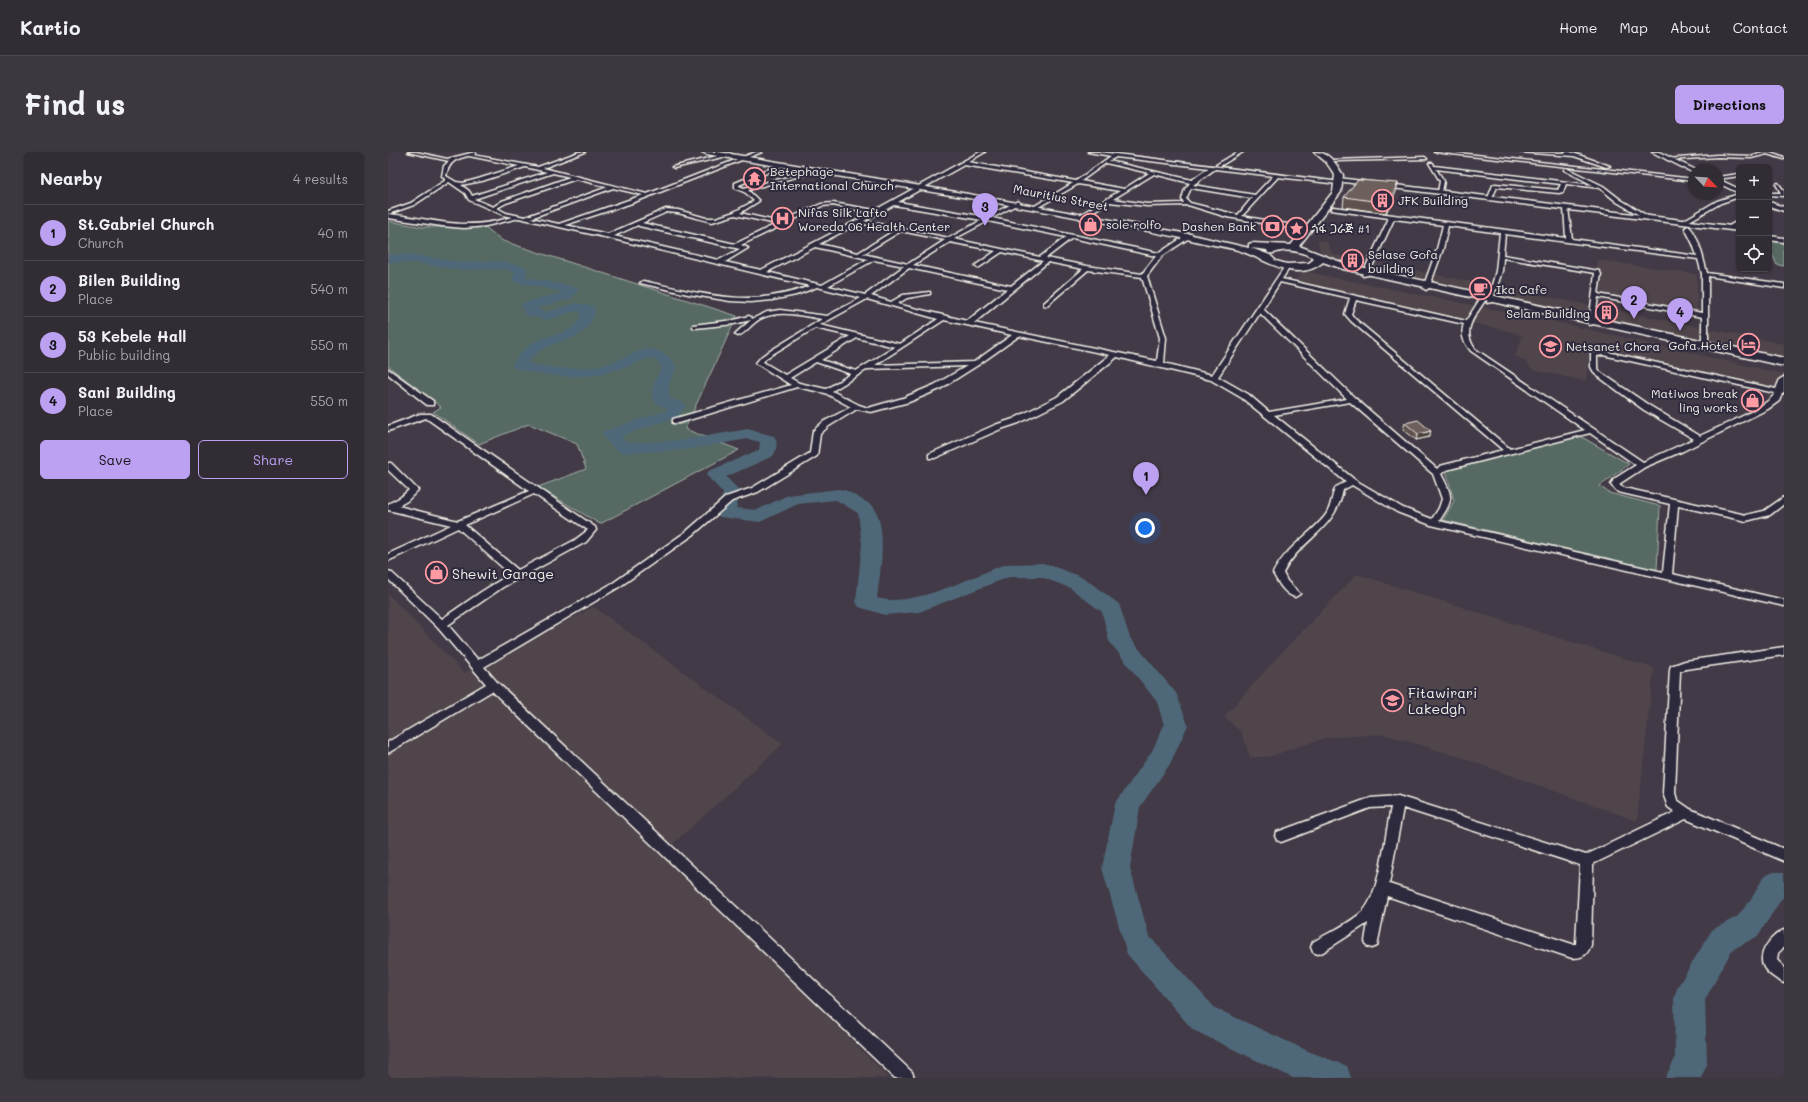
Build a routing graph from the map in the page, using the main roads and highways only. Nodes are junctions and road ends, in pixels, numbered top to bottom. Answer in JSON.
{"nodes":[{"id":1,"x":706,"y":152,"type":"edge"},
{"id":2,"x":718,"y":152,"type":"edge"},
{"id":3,"x":1318,"y":152,"type":"edge"},
{"id":4,"x":1325,"y":152,"type":"edge"},
{"id":5,"x":728,"y":155,"type":"junction"},
{"id":6,"x":746,"y":158,"type":"junction"},
{"id":7,"x":1343,"y":182,"type":"junction"},
{"id":8,"x":922,"y":187,"type":"junction"},
{"id":9,"x":1189,"y":236,"type":"junction"},
{"id":10,"x":1281,"y":248,"type":"junction"},
{"id":11,"x":1292,"y":248,"type":"junction"},
{"id":12,"x":1306,"y":250,"type":"junction"},
{"id":13,"x":1266,"y":257,"type":"junction"},
{"id":14,"x":1318,"y":257,"type":"junction"},
{"id":15,"x":1304,"y":268,"type":"junction"},
{"id":16,"x":1366,"y":273,"type":"junction"},
{"id":17,"x":1611,"y":327,"type":"junction"},
{"id":18,"x":1784,"y":362,"type":"edge"},
{"id":19,"x":1784,"y":367,"type":"edge"},
{"id":20,"x":1784,"y":371,"type":"edge"}],
"edges":[{"from":1,"to":5,"type":"main road","name":"Mauritius Street"},
{"from":2,"to":5,"type":"main road","name":"Mauritius Street"},
{"from":3,"to":7,"type":"main road"},
{"from":4,"to":7,"type":"main road"},
{"from":5,"to":6,"type":"main road","name":"Mauritius Street"},
{"from":6,"to":8,"type":"main road","name":"Mauritius Street"},
{"from":6,"to":8,"type":"main road","name":"Mauritius Street"},
{"from":7,"to":11,"type":"main road"},
{"from":7,"to":12,"type":"main road"},
{"from":8,"to":9,"type":"main road","name":"Mauritius Street"},
{"from":9,"to":10,"type":"main road","name":"Mauritius Street"},
{"from":9,"to":13,"type":"main road","name":"Mauritius Street"},
{"from":10,"to":11,"type":"main road","name":"Mauritius Street"},
{"from":10,"to":13,"type":"main road"},
{"from":11,"to":12,"type":"main road","name":"Mauritius Street"},
{"from":12,"to":14,"type":"main road"},
{"from":13,"to":15,"type":"main road","name":"Mauritius Street"},
{"from":14,"to":15,"type":"main road"},
{"from":14,"to":16,"type":"main road"},
{"from":15,"to":16,"type":"main road","name":"Mauritius Street"},
{"from":16,"to":17,"type":"main road"},
{"from":17,"to":18,"type":"main road"},
{"from":17,"to":19,"type":"main road"},
{"from":17,"to":20,"type":"main road"}]}
